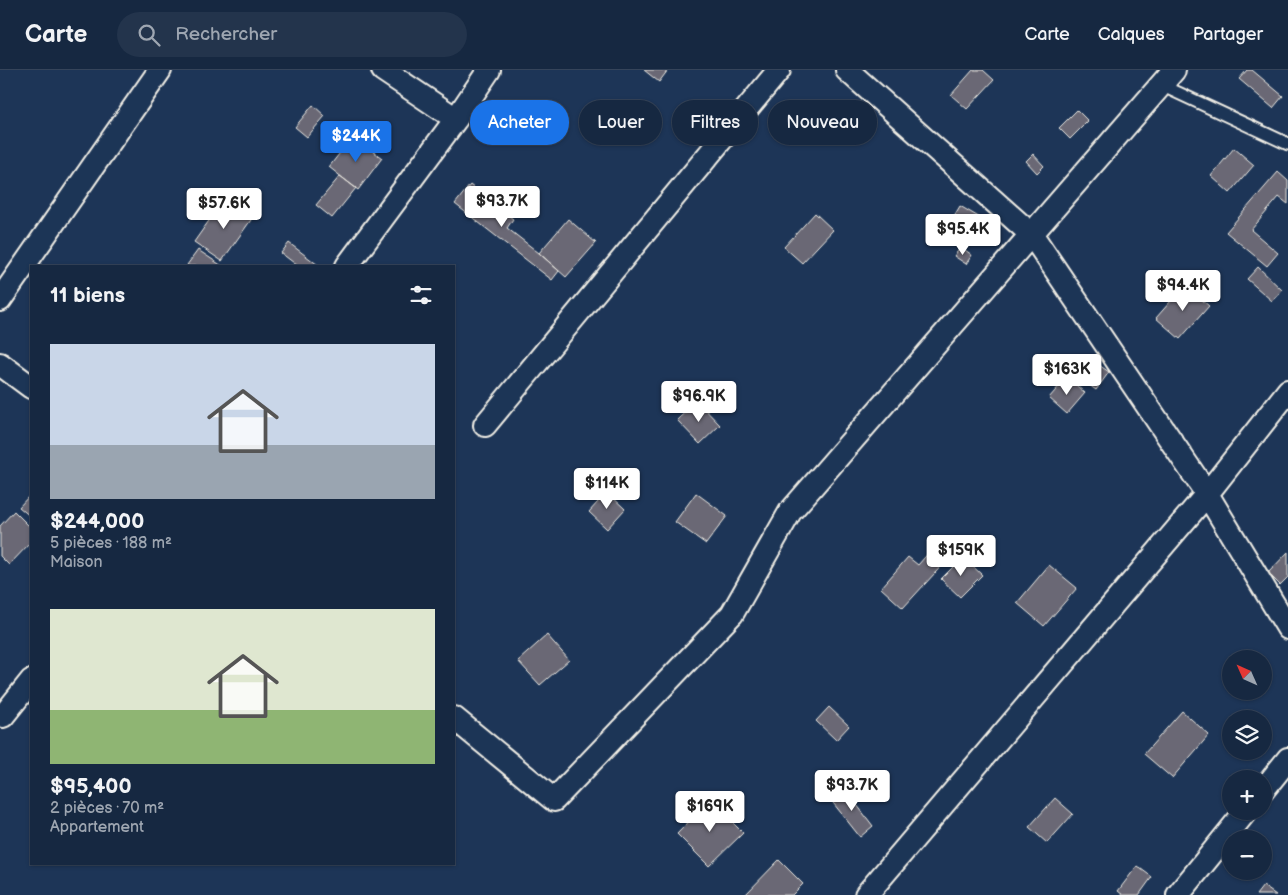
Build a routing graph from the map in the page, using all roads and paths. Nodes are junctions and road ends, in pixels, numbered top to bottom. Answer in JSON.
{"nodes":[{"id":1,"x":160,"y":70,"type":"edge"},
{"id":2,"x":383,"y":70,"type":"edge"},
{"id":3,"x":489,"y":70,"type":"edge"},
{"id":4,"x":779,"y":70,"type":"edge"},
{"id":5,"x":847,"y":70,"type":"edge"},
{"id":6,"x":1167,"y":77,"type":"edge"},
{"id":7,"x":456,"y":119,"type":"junction"},
{"id":8,"x":1288,"y":144,"type":"edge"},
{"id":9,"x":1032,"y":235,"type":"junction"},
{"id":10,"x":348,"y":265,"type":"edge"},
{"id":11,"x":0,"y":300,"type":"edge"},
{"id":12,"x":0,"y":364,"type":"edge"},
{"id":13,"x":30,"y":386,"type":"edge"},
{"id":14,"x":1288,"y":391,"type":"edge"},
{"id":15,"x":485,"y":425,"type":"dead end"},
{"id":16,"x":1207,"y":494,"type":"junction"},
{"id":17,"x":1288,"y":628,"type":"edge"},
{"id":18,"x":30,"y":681,"type":"edge"},
{"id":19,"x":3,"y":716,"type":"dead end"},
{"id":20,"x":455,"y":719,"type":"edge"},
{"id":21,"x":1288,"y":759,"type":"edge"},
{"id":22,"x":1272,"y":779,"type":"edge"},
{"id":23,"x":1239,"y":820,"type":"edge"},
{"id":24,"x":866,"y":895,"type":"edge"},
{"id":25,"x":1178,"y":895,"type":"edge"}],
"edges":[{"from":1,"to":11,"type":"street"},
{"from":2,"to":7,"type":"street"},
{"from":3,"to":7,"type":"street"},
{"from":4,"to":15,"type":"street"},
{"from":5,"to":9,"type":"street"},
{"from":6,"to":8,"type":"lane"},
{"from":6,"to":9,"type":"street"},
{"from":7,"to":10,"type":"street"},
{"from":9,"to":16,"type":"street"},
{"from":9,"to":20,"type":"street"},
{"from":12,"to":13,"type":"street"},
{"from":14,"to":16,"type":"street"},
{"from":16,"to":17,"type":"street"},
{"from":16,"to":24,"type":"street"},
{"from":18,"to":19,"type":"street"},
{"from":21,"to":22,"type":"street"},
{"from":23,"to":25,"type":"street"}]}
